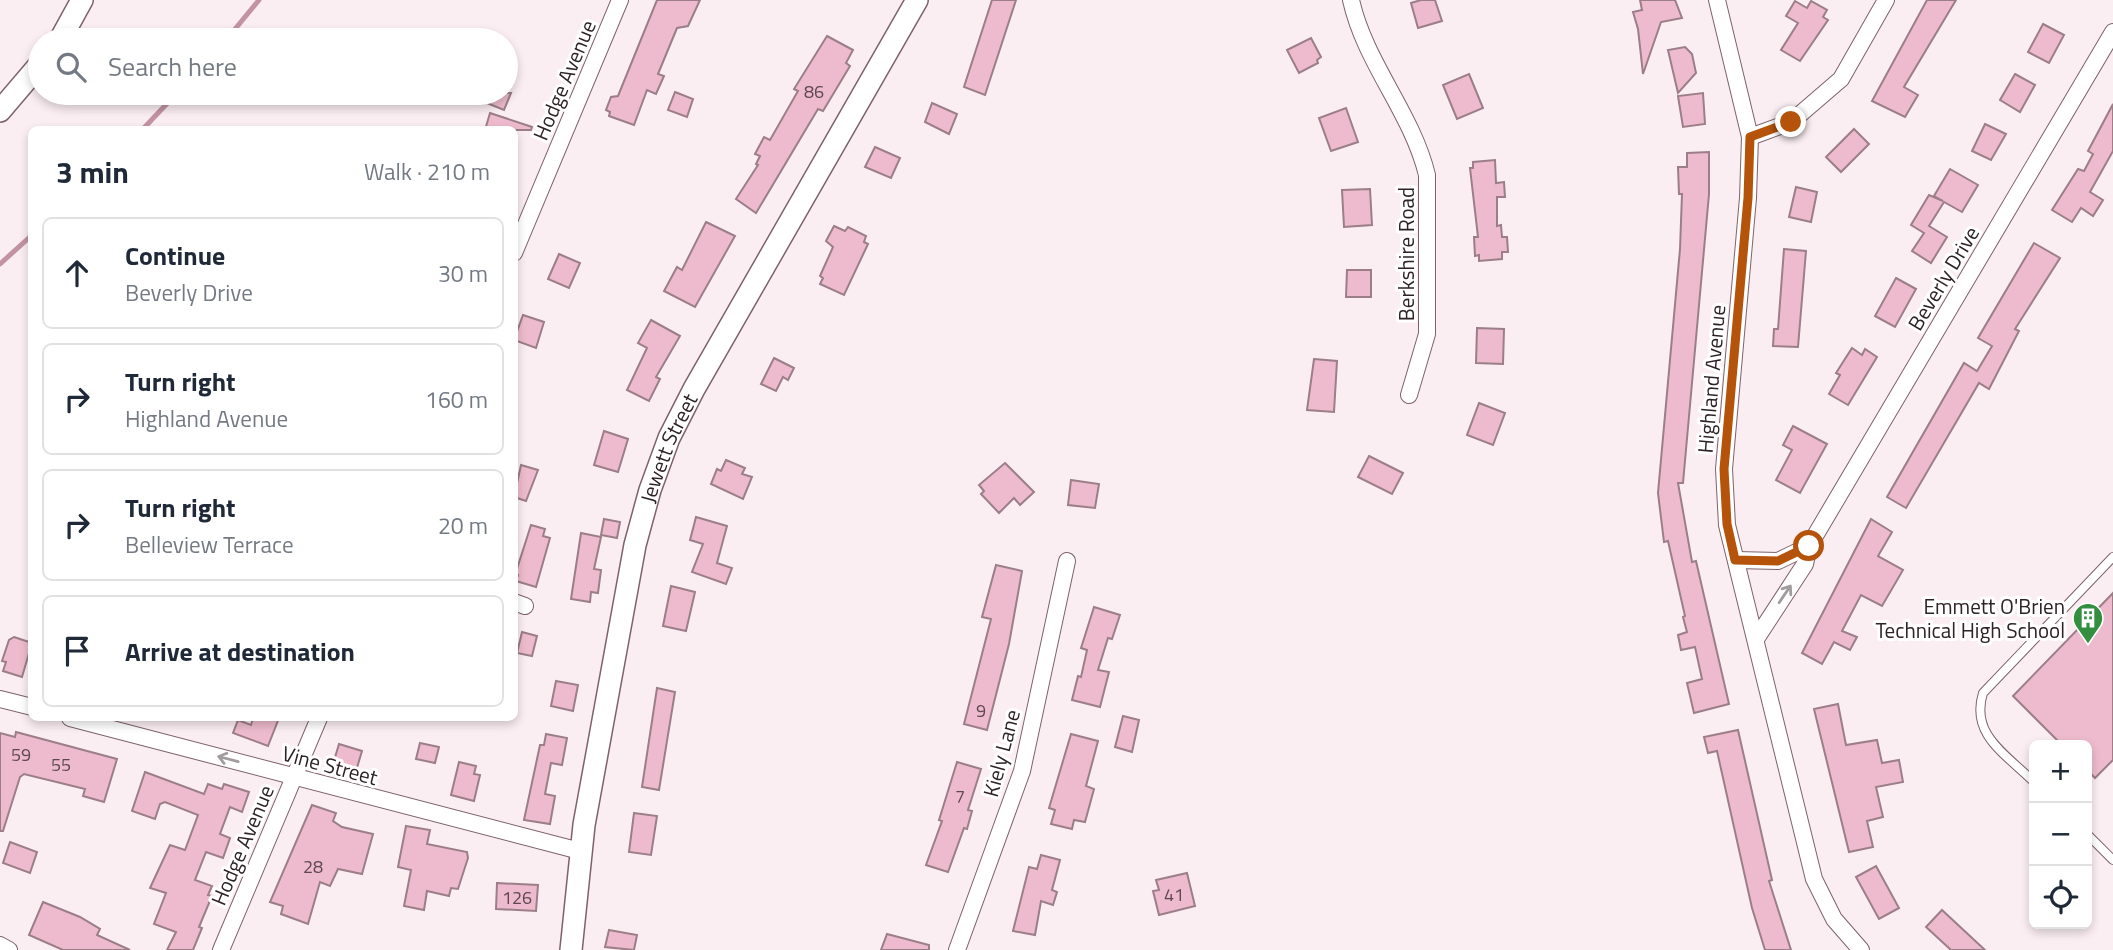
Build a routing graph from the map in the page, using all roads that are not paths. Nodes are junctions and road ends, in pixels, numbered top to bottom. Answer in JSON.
{"nodes":[{"id":1,"x":82,"y":0,"type":"edge"},
{"id":2,"x":620,"y":0,"type":"edge"},
{"id":3,"x":917,"y":0,"type":"edge"},
{"id":4,"x":1351,"y":0,"type":"edge"},
{"id":5,"x":1717,"y":0,"type":"edge"},
{"id":6,"x":1886,"y":0,"type":"edge"},
{"id":7,"x":67,"y":28,"type":"edge"},
{"id":8,"x":2113,"y":32,"type":"edge"},
{"id":9,"x":28,"y":78,"type":"edge"},
{"id":10,"x":0,"y":111,"type":"edge"},
{"id":11,"x":1750,"y":137,"type":"junction"},
{"id":12,"x":518,"y":243,"type":"edge"},
{"id":13,"x":1409,"y":395,"type":"dead end"},
{"id":14,"x":1809,"y":546,"type":"junction"},
{"id":15,"x":2113,"y":556,"type":"edge"},
{"id":16,"x":1735,"y":560,"type":"junction"},
{"id":17,"x":1067,"y":561,"type":"dead end"},
{"id":18,"x":1756,"y":639,"type":"junction"},
{"id":19,"x":0,"y":699,"type":"edge"},
{"id":20,"x":28,"y":706,"type":"edge"},
{"id":21,"x":81,"y":721,"type":"edge"},
{"id":22,"x":318,"y":721,"type":"edge"},
{"id":23,"x":294,"y":777,"type":"junction"},
{"id":24,"x":2029,"y":777,"type":"edge"},
{"id":25,"x":2092,"y":839,"type":"edge"},
{"id":26,"x":580,"y":851,"type":"junction"},
{"id":27,"x":2113,"y":860,"type":"edge"},
{"id":28,"x":0,"y":945,"type":"edge"},
{"id":29,"x":9,"y":950,"type":"edge"},
{"id":30,"x":221,"y":950,"type":"edge"},
{"id":31,"x":571,"y":950,"type":"edge"},
{"id":32,"x":957,"y":950,"type":"edge"},
{"id":33,"x":1861,"y":950,"type":"edge"}],
"edges":[{"from":1,"to":7,"type":"street"},
{"from":2,"to":12,"type":"street","name":"Hodge Avenue"},
{"from":3,"to":26,"type":"street","name":"Jewett Street"},
{"from":4,"to":13,"type":"street","name":"Berkshire Road"},
{"from":5,"to":11,"type":"street","name":"Highland Avenue"},
{"from":6,"to":11,"type":"street"},
{"from":8,"to":14,"type":"street","name":"Beverly Drive"},
{"from":9,"to":10,"type":"street"},
{"from":11,"to":16,"type":"street","name":"Highland Avenue"},
{"from":14,"to":16,"type":"street"},
{"from":18,"to":14,"type":"street","name":"Beverly Drive","one_way":true},
{"from":15,"to":24,"type":"lane"},
{"from":16,"to":18,"type":"street","name":"Highland Avenue"},
{"from":17,"to":32,"type":"street","name":"Kiely Lane"},
{"from":18,"to":33,"type":"street","name":"Highland Avenue"},
{"from":19,"to":20,"type":"street"},
{"from":23,"to":21,"type":"street","name":"Vine Street","one_way":true},
{"from":22,"to":23,"type":"street","name":"Hodge Avenue"},
{"from":23,"to":26,"type":"street","name":"Vine Street"},
{"from":23,"to":30,"type":"street","name":"Hodge Avenue"},
{"from":25,"to":27,"type":"lane"},
{"from":26,"to":31,"type":"street","name":"Jewett Street"},
{"from":28,"to":29,"type":"street"}]}
